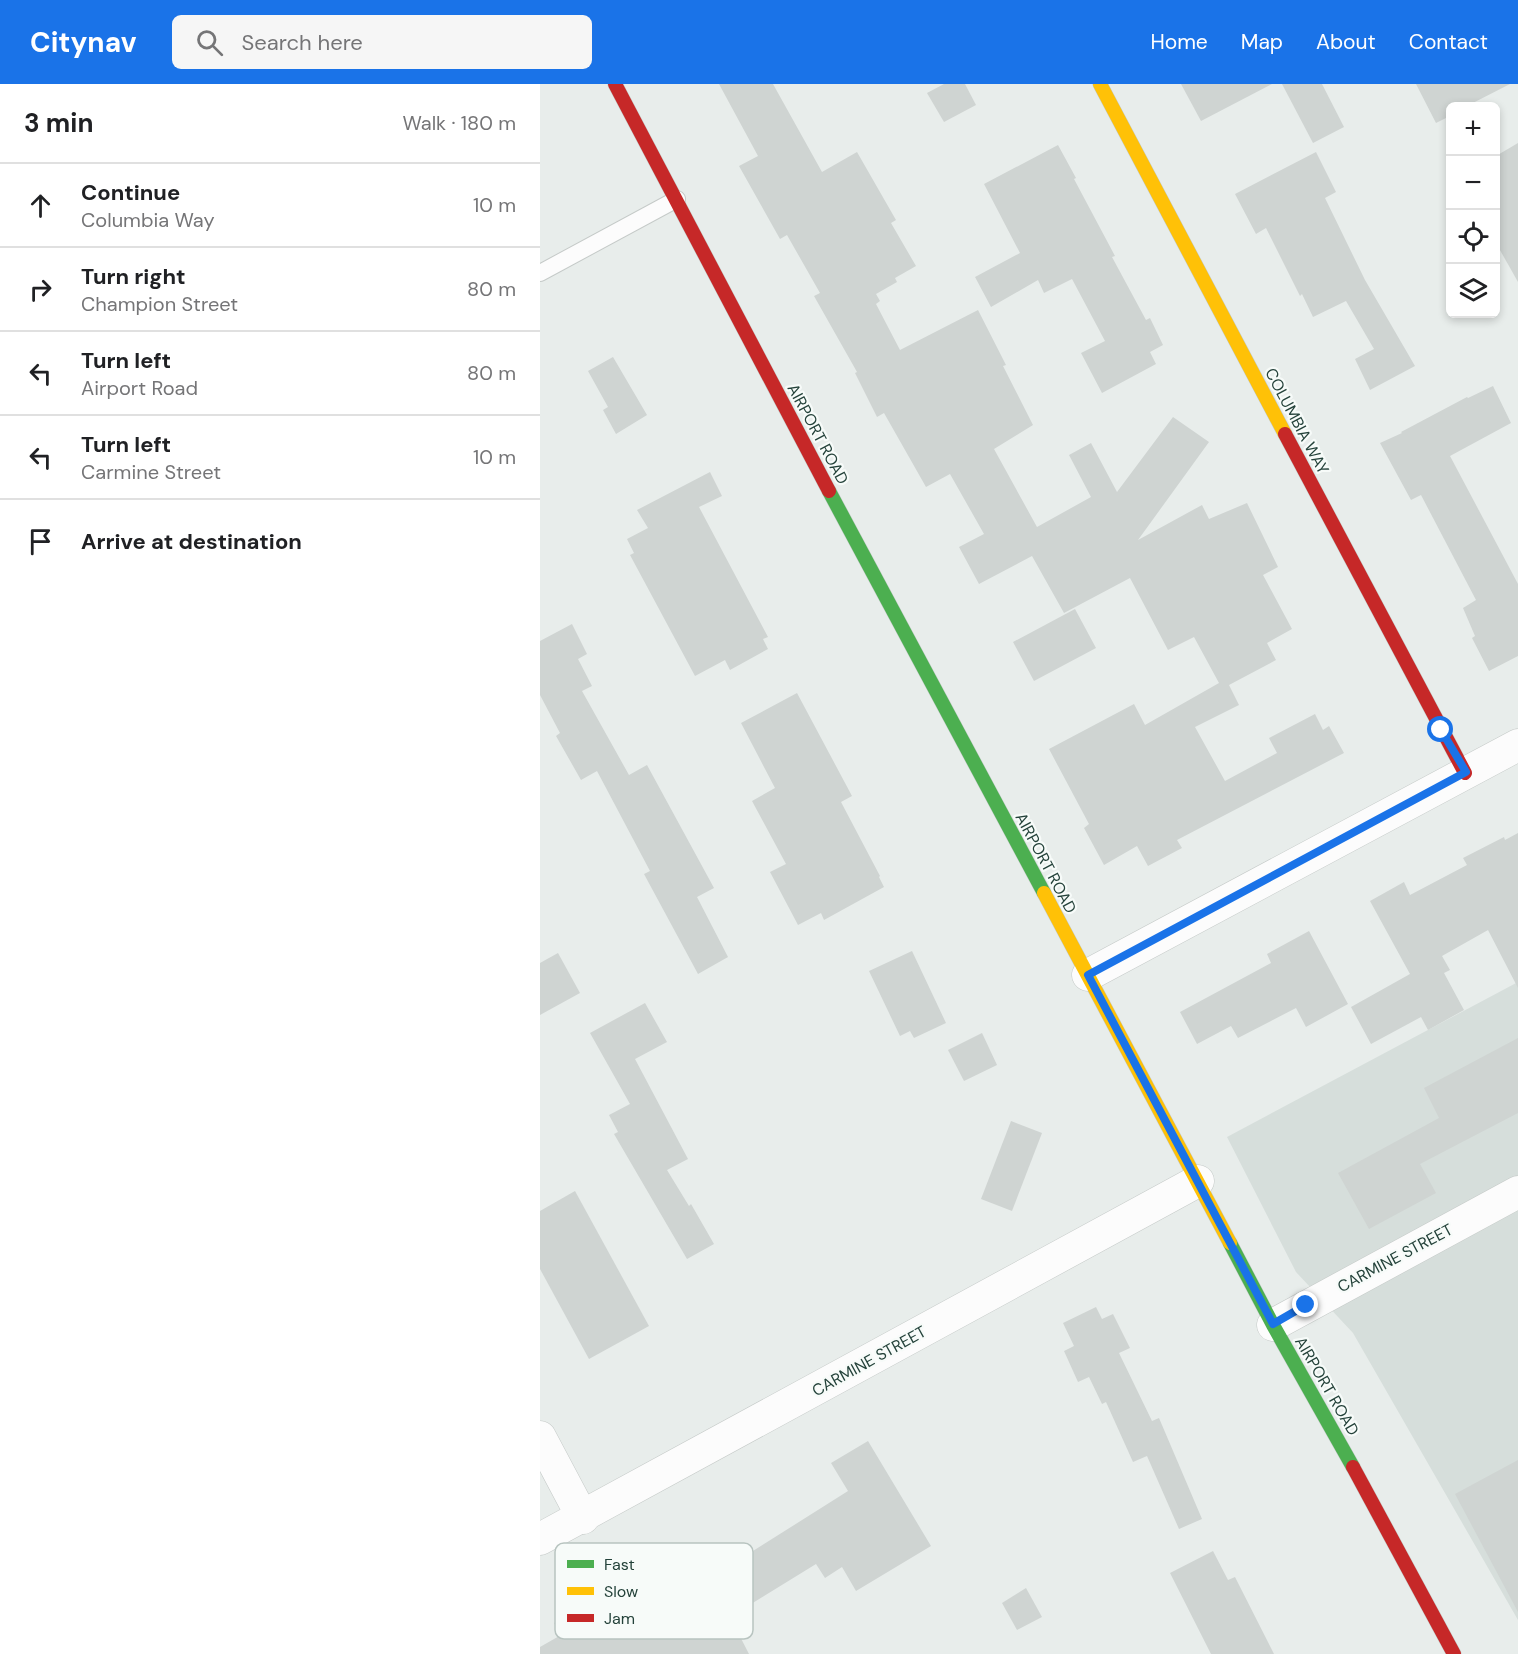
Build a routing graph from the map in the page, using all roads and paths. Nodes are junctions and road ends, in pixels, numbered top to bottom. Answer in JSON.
{"nodes":[{"id":1,"x":615,"y":84,"type":"edge"},
{"id":2,"x":1100,"y":84,"type":"edge"},
{"id":3,"x":677,"y":199,"type":"junction"},
{"id":4,"x":540,"y":273,"type":"edge"},
{"id":5,"x":1518,"y":745,"type":"edge"},
{"id":6,"x":1466,"y":772,"type":"junction"},
{"id":7,"x":1088,"y":975,"type":"junction"},
{"id":8,"x":1198,"y":1181,"type":"junction"},
{"id":9,"x":1518,"y":1192,"type":"edge"},
{"id":10,"x":1273,"y":1324,"type":"junction"},
{"id":11,"x":540,"y":1437,"type":"edge"},
{"id":12,"x":583,"y":1518,"type":"junction"},
{"id":13,"x":540,"y":1539,"type":"edge"},
{"id":14,"x":1454,"y":1654,"type":"edge"}],
"edges":[{"from":1,"to":3,"type":"street","name":"AIRPORT ROAD"},
{"from":2,"to":6,"type":"street","name":"COLUMBIA WAY"},
{"from":3,"to":4,"type":"lane"},
{"from":3,"to":7,"type":"street","name":"AIRPORT ROAD"},
{"from":5,"to":6,"type":"street"},
{"from":6,"to":7,"type":"street"},
{"from":7,"to":8,"type":"street","name":"AIRPORT ROAD"},
{"from":8,"to":10,"type":"street","name":"AIRPORT ROAD"},
{"from":8,"to":12,"type":"street","name":"CARMINE STREET"},
{"from":9,"to":10,"type":"street","name":"CARMINE STREET"},
{"from":10,"to":14,"type":"street","name":"AIRPORT ROAD"},
{"from":11,"to":12,"type":"street"},
{"from":12,"to":13,"type":"street","name":"CARMINE STREET"}]}
